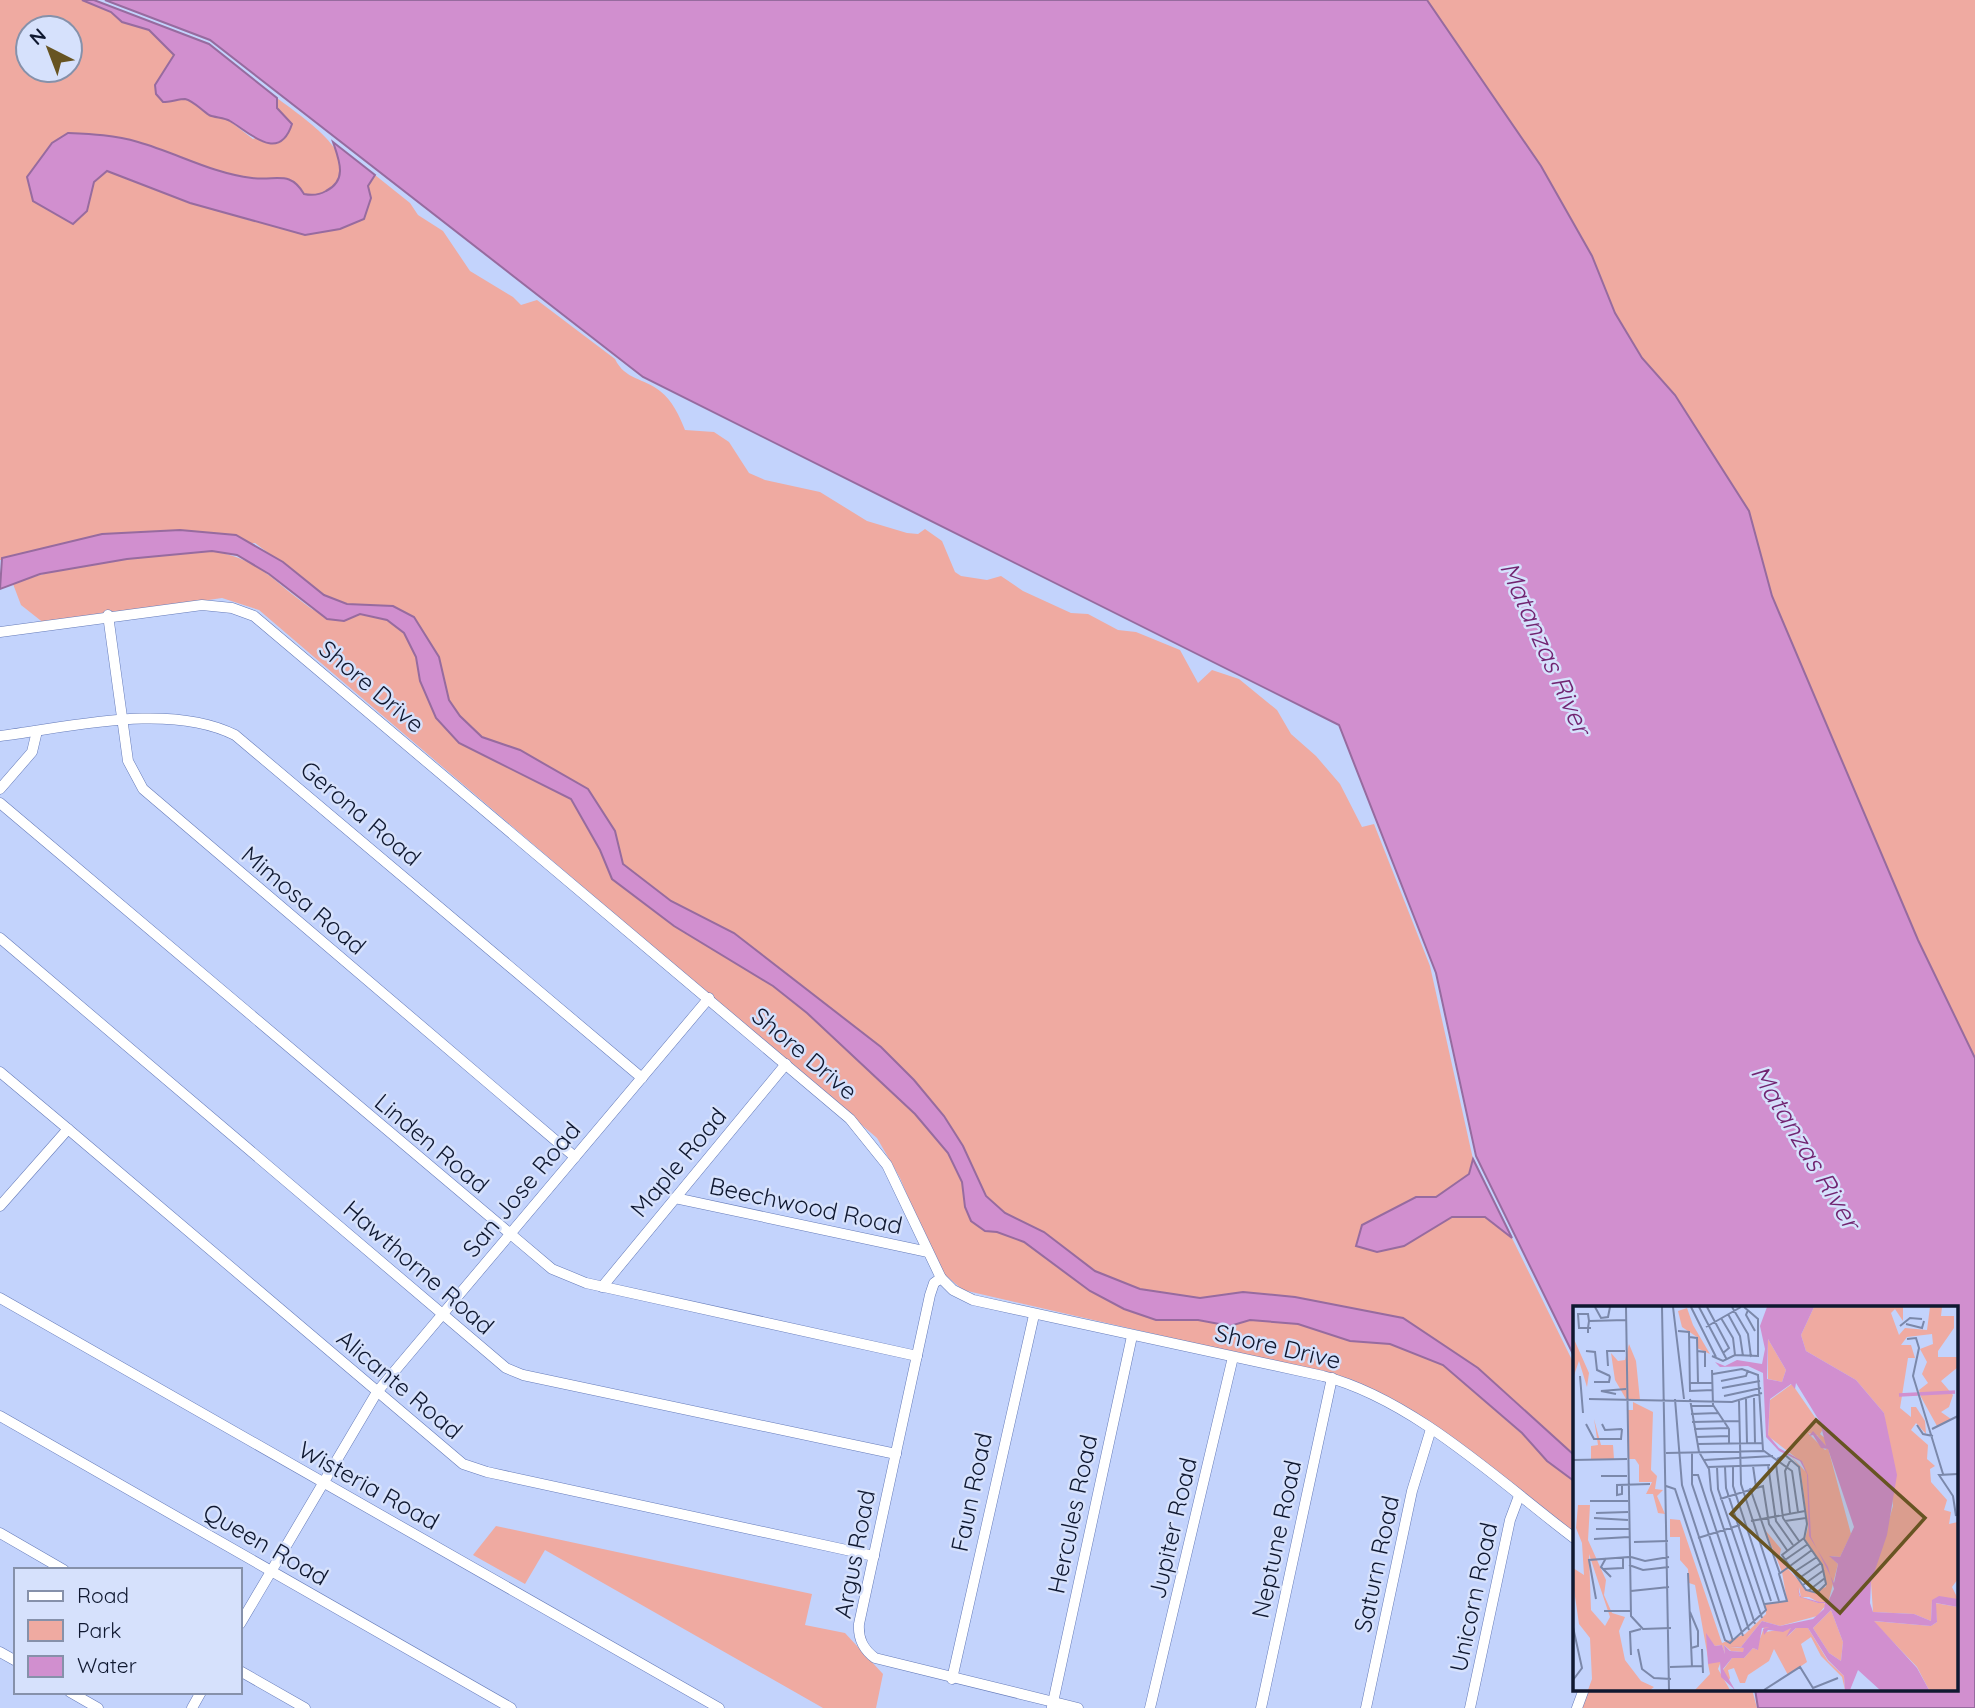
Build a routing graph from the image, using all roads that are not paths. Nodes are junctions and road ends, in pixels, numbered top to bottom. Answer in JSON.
{"nodes":[{"id":1,"x":108,"y":615,"type":"junction"},
{"id":2,"x":0,"y":632,"type":"edge"},
{"id":3,"x":121,"y":721,"type":"junction"},
{"id":4,"x":37,"y":731,"type":"junction"},
{"id":5,"x":0,"y":736,"type":"edge"},
{"id":6,"x":0,"y":789,"type":"edge"},
{"id":7,"x":0,"y":803,"type":"edge"},
{"id":8,"x":0,"y":938,"type":"edge"},
{"id":9,"x":709,"y":998,"type":"junction"},
{"id":10,"x":786,"y":1064,"type":"junction"},
{"id":11,"x":0,"y":1072,"type":"edge"},
{"id":12,"x":642,"y":1078,"type":"junction"},
{"id":13,"x":68,"y":1129,"type":"junction"},
{"id":14,"x":575,"y":1157,"type":"junction"},
{"id":15,"x":675,"y":1198,"type":"junction"},
{"id":16,"x":0,"y":1206,"type":"edge"},
{"id":17,"x":509,"y":1236,"type":"junction"},
{"id":18,"x":928,"y":1252,"type":"junction"},
{"id":19,"x":941,"y":1278,"type":"junction"},
{"id":20,"x":602,"y":1287,"type":"junction"},
{"id":21,"x":0,"y":1298,"type":"edge"},
{"id":22,"x":442,"y":1314,"type":"junction"},
{"id":23,"x":1034,"y":1315,"type":"junction"},
{"id":24,"x":1132,"y":1336,"type":"junction"},
{"id":25,"x":917,"y":1356,"type":"junction"},
{"id":26,"x":1233,"y":1357,"type":"junction"},
{"id":27,"x":1332,"y":1378,"type":"junction"},
{"id":28,"x":377,"y":1392,"type":"junction"},
{"id":29,"x":0,"y":1416,"type":"edge"},
{"id":30,"x":1431,"y":1429,"type":"junction"},
{"id":31,"x":896,"y":1454,"type":"junction"},
{"id":32,"x":322,"y":1482,"type":"junction"},
{"id":33,"x":1519,"y":1496,"type":"junction"},
{"id":34,"x":0,"y":1533,"type":"edge"},
{"id":35,"x":1573,"y":1537,"type":"edge"},
{"id":36,"x":874,"y":1556,"type":"junction"},
{"id":37,"x":61,"y":1568,"type":"edge"},
{"id":38,"x":270,"y":1571,"type":"junction"},
{"id":39,"x":242,"y":1620,"type":"edge"},
{"id":40,"x":242,"y":1672,"type":"edge"},
{"id":41,"x":952,"y":1679,"type":"junction"},
{"id":42,"x":1584,"y":1690,"type":"edge"},
{"id":43,"x":74,"y":1694,"type":"edge"},
{"id":44,"x":1053,"y":1705,"type":"edge"},
{"id":45,"x":98,"y":1708,"type":"edge"},
{"id":46,"x":305,"y":1708,"type":"edge"},
{"id":47,"x":510,"y":1708,"type":"edge"},
{"id":48,"x":719,"y":1708,"type":"edge"},
{"id":49,"x":1078,"y":1708,"type":"edge"},
{"id":50,"x":1150,"y":1708,"type":"edge"},
{"id":51,"x":1261,"y":1708,"type":"edge"},
{"id":52,"x":1366,"y":1708,"type":"edge"},
{"id":53,"x":1471,"y":1708,"type":"edge"},
{"id":54,"x":1577,"y":1708,"type":"edge"}],
"edges":[{"from":1,"to":2,"type":"street","name":"Shore Drive"},
{"from":1,"to":3,"type":"street","name":"Mimosa Road"},
{"from":1,"to":9,"type":"street","name":"Shore Drive"},
{"from":3,"to":4,"type":"street","name":"Gerona Road"},
{"from":3,"to":12,"type":"street","name":"Gerona Road"},
{"from":3,"to":14,"type":"street","name":"Mimosa Road"},
{"from":4,"to":5,"type":"street","name":"Gerona Road"},
{"from":4,"to":6,"type":"street"},
{"from":7,"to":17,"type":"street","name":"Linden Road"},
{"from":8,"to":22,"type":"street","name":"Hawthorne Road"},
{"from":9,"to":10,"type":"street","name":"Shore Drive"},
{"from":9,"to":12,"type":"street","name":"San Jose Road"},
{"from":10,"to":15,"type":"street","name":"Maple Road"},
{"from":10,"to":18,"type":"street","name":"Shore Drive"},
{"from":11,"to":13,"type":"street","name":"Alicante Road"},
{"from":12,"to":14,"type":"street","name":"San Jose Road"},
{"from":13,"to":16,"type":"street"},
{"from":13,"to":28,"type":"street","name":"Alicante Road"},
{"from":14,"to":17,"type":"street","name":"San Jose Road"},
{"from":15,"to":18,"type":"street","name":"Beechwood Road"},
{"from":15,"to":20,"type":"street","name":"Maple Road"},
{"from":17,"to":20,"type":"street","name":"Linden Road"},
{"from":17,"to":22,"type":"street","name":"San Jose Road"},
{"from":18,"to":19,"type":"street","name":"Shore Drive"},
{"from":19,"to":23,"type":"street","name":"Shore Drive"},
{"from":19,"to":25,"type":"street","name":"Argus Road"},
{"from":20,"to":25,"type":"street","name":"Linden Road"},
{"from":21,"to":32,"type":"street","name":"Wisteria Road"},
{"from":22,"to":28,"type":"street","name":"San Jose Road"},
{"from":22,"to":31,"type":"street","name":"Hawthorne Road"},
{"from":23,"to":24,"type":"street","name":"Shore Drive"},
{"from":23,"to":41,"type":"street","name":"Faun Road"},
{"from":24,"to":26,"type":"street","name":"Shore Drive"},
{"from":24,"to":44,"type":"street","name":"Hercules Road"},
{"from":25,"to":31,"type":"street","name":"Argus Road"},
{"from":26,"to":27,"type":"street","name":"Shore Drive"},
{"from":26,"to":50,"type":"street","name":"Jupiter Road"},
{"from":27,"to":30,"type":"street","name":"Shore Drive"},
{"from":27,"to":51,"type":"street","name":"Neptune Road"},
{"from":28,"to":32,"type":"street","name":"San Jose Road"},
{"from":28,"to":36,"type":"street","name":"Alicante Road"},
{"from":29,"to":38,"type":"street","name":"Queen Road"},
{"from":30,"to":33,"type":"street","name":"Shore Drive"},
{"from":30,"to":52,"type":"street","name":"Saturn Road"},
{"from":31,"to":36,"type":"street","name":"Argus Road"},
{"from":32,"to":38,"type":"street","name":"San Jose Road"},
{"from":32,"to":48,"type":"street","name":"Wisteria Road"},
{"from":33,"to":35,"type":"street","name":"Shore Drive"},
{"from":33,"to":53,"type":"street","name":"Unicorn Road"},
{"from":34,"to":37,"type":"street"},
{"from":36,"to":41,"type":"street","name":"Argus Road"},
{"from":38,"to":39,"type":"street","name":"San Jose Road"},
{"from":38,"to":47,"type":"street","name":"Queen Road"},
{"from":40,"to":46,"type":"street"},
{"from":41,"to":44,"type":"street","name":"Argus Road"},
{"from":42,"to":54,"type":"street"},
{"from":43,"to":45,"type":"street"},
{"from":44,"to":49,"type":"street"}]}
